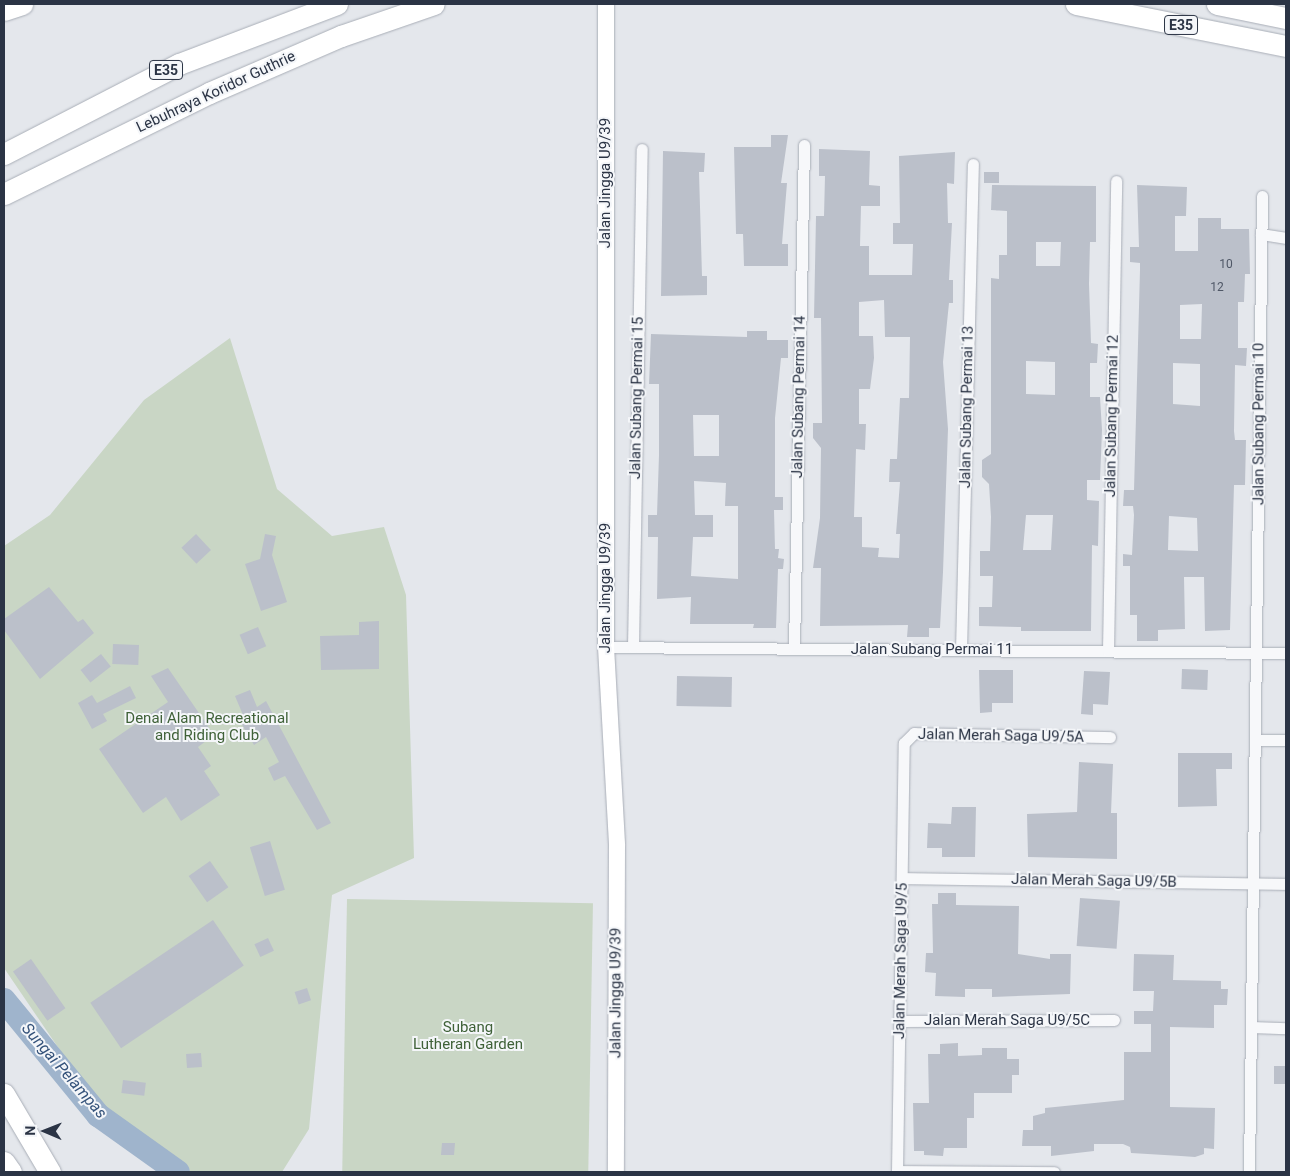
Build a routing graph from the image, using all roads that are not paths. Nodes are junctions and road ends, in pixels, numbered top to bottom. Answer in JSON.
{"nodes":[{"id":1,"x":22,"y":4,"type":"edge"},
{"id":2,"x":337,"y":4,"type":"edge"},
{"id":3,"x":434,"y":4,"type":"edge"},
{"id":4,"x":606,"y":4,"type":"edge"},
{"id":5,"x":1076,"y":4,"type":"edge"},
{"id":6,"x":1217,"y":4,"type":"edge"},
{"id":7,"x":4,"y":10,"type":"edge"},
{"id":8,"x":1286,"y":18,"type":"edge"},
{"id":9,"x":1286,"y":46,"type":"edge"},
{"id":10,"x":804,"y":145,"type":"dead end"},
{"id":11,"x":642,"y":149,"type":"dead end"},
{"id":12,"x":4,"y":154,"type":"edge"},
{"id":13,"x":973,"y":164,"type":"dead end"},
{"id":14,"x":1116,"y":181,"type":"dead end"},
{"id":15,"x":4,"y":194,"type":"edge"},
{"id":16,"x":1262,"y":196,"type":"dead end"},
{"id":17,"x":1261,"y":234,"type":"junction"},
{"id":18,"x":1286,"y":238,"type":"edge"},
{"id":19,"x":606,"y":647,"type":"junction"},
{"id":20,"x":632,"y":647,"type":"junction"},
{"id":21,"x":794,"y":648,"type":"junction"},
{"id":22,"x":961,"y":650,"type":"junction"},
{"id":23,"x":1108,"y":651,"type":"junction"},
{"id":24,"x":1258,"y":652,"type":"junction"},
{"id":25,"x":1286,"y":652,"type":"edge"},
{"id":26,"x":1110,"y":737,"type":"dead end"},
{"id":27,"x":1256,"y":740,"type":"junction"},
{"id":28,"x":1286,"y":740,"type":"edge"},
{"id":29,"x":903,"y":750,"type":"joint"},
{"id":30,"x":902,"y":878,"type":"junction"},
{"id":31,"x":1254,"y":883,"type":"junction"},
{"id":32,"x":1286,"y":884,"type":"edge"},
{"id":33,"x":1114,"y":1020,"type":"dead end"},
{"id":34,"x":900,"y":1021,"type":"junction"},
{"id":35,"x":1251,"y":1027,"type":"junction"},
{"id":36,"x":1286,"y":1028,"type":"edge"},
{"id":37,"x":4,"y":1094,"type":"edge"},
{"id":38,"x":4,"y":1152,"type":"edge"},
{"id":39,"x":4,"y":1162,"type":"edge"},
{"id":40,"x":11,"y":1172,"type":"edge"},
{"id":41,"x":19,"y":1172,"type":"edge"},
{"id":42,"x":50,"y":1172,"type":"edge"},
{"id":43,"x":616,"y":1172,"type":"edge"},
{"id":44,"x":897,"y":1172,"type":"edge"},
{"id":45,"x":1054,"y":1172,"type":"edge"},
{"id":46,"x":1249,"y":1172,"type":"edge"}],
"edges":[{"from":1,"to":7,"type":"highway"},
{"from":2,"to":12,"type":"highway","number":"E35"},
{"from":3,"to":15,"type":"highway","name":"Lebuhraya Koridor Guthrie","number":"E35"},
{"from":4,"to":19,"type":"street","name":"Jalan Jingga U9/39"},
{"from":5,"to":9,"type":"highway","number":"E35"},
{"from":6,"to":8,"type":"highway","number":"E35"},
{"from":10,"to":21,"type":"street","name":"Jalan Subang Permai 14"},
{"from":11,"to":20,"type":"street","name":"Jalan Subang Permai 15"},
{"from":13,"to":22,"type":"street","name":"Jalan Subang Permai 13"},
{"from":14,"to":23,"type":"street","name":"Jalan Subang Permai 12"},
{"from":16,"to":17,"type":"street","name":"Jalan Subang Permai 10"},
{"from":17,"to":18,"type":"street"},
{"from":17,"to":24,"type":"street","name":"Jalan Subang Permai 10"},
{"from":19,"to":20,"type":"street","name":"Jalan Subang Permai 11"},
{"from":19,"to":43,"type":"street","name":"Jalan Jingga U9/39"},
{"from":20,"to":21,"type":"street","name":"Jalan Subang Permai 11"},
{"from":21,"to":22,"type":"street","name":"Jalan Subang Permai 11"},
{"from":22,"to":23,"type":"street","name":"Jalan Subang Permai 11"},
{"from":23,"to":24,"type":"street","name":"Jalan Subang Permai 11"},
{"from":24,"to":25,"type":"street","name":"Jalan Subang Permai 11"},
{"from":24,"to":27,"type":"street","name":"Jalan Subang Permai 10"},
{"from":26,"to":29,"type":"street","name":"Jalan Merah Saga U9/5A"},
{"from":27,"to":28,"type":"street"},
{"from":27,"to":31,"type":"street","name":"Jalan Subang Permai 10"},
{"from":29,"to":30,"type":"street","name":"Jalan Merah Saga U9/5"},
{"from":30,"to":31,"type":"street","name":"Jalan Merah Saga U9/5B"},
{"from":30,"to":34,"type":"street","name":"Jalan Merah Saga U9/5"},
{"from":31,"to":32,"type":"street","name":"Jalan Merah Saga U9/5B"},
{"from":31,"to":35,"type":"street","name":"Jalan Subang Permai 10"},
{"from":33,"to":34,"type":"street","name":"Jalan Merah Saga U9/5C"},
{"from":34,"to":44,"type":"street","name":"Jalan Merah Saga U9/5"},
{"from":35,"to":36,"type":"street"},
{"from":35,"to":46,"type":"street","name":"Jalan Subang Permai 10"},
{"from":37,"to":42,"type":"highway"},
{"from":38,"to":41,"type":"street"},
{"from":39,"to":40,"type":"highway"},
{"from":44,"to":45,"type":"street"}]}
